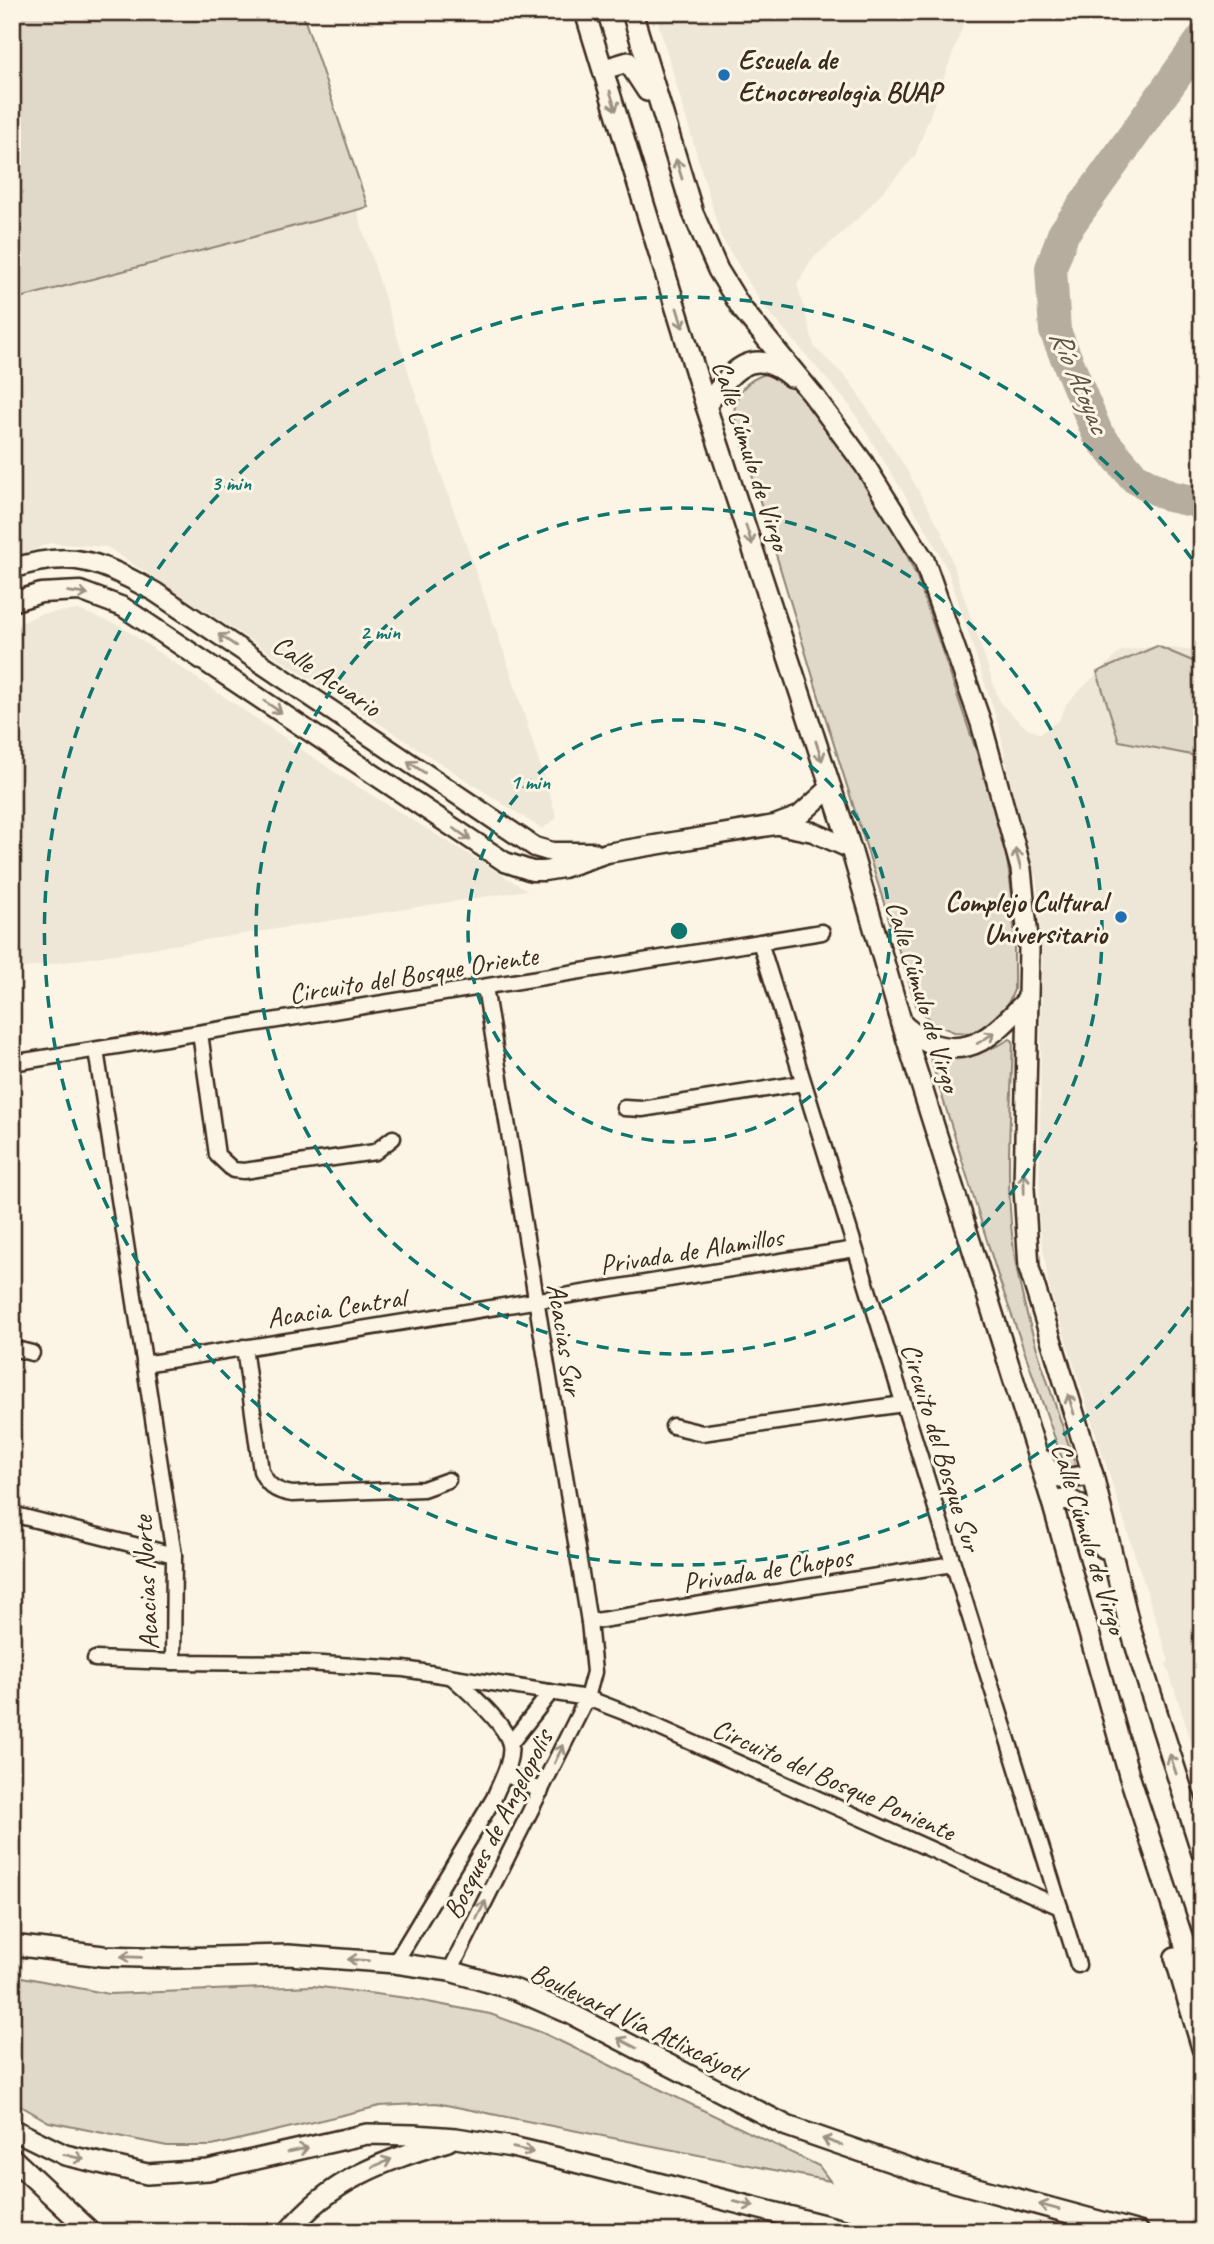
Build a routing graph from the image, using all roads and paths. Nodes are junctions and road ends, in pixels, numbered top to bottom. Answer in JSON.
{"nodes":[{"id":1,"x":585,"y":12,"type":"edge"},
{"id":2,"x":632,"y":12,"type":"edge"},
{"id":3,"x":604,"y":69,"type":"junction"},
{"id":4,"x":666,"y":125,"type":"junction"},
{"id":5,"x":813,"y":396,"type":"junction"},
{"id":6,"x":706,"y":406,"type":"junction"},
{"id":7,"x":12,"y":569,"type":"edge"},
{"id":8,"x":12,"y":602,"type":"edge"},
{"id":9,"x":831,"y":787,"type":"junction"},
{"id":10,"x":775,"y":825,"type":"junction"},
{"id":11,"x":851,"y":849,"type":"junction"},
{"id":12,"x":607,"y":853,"type":"junction"},
{"id":13,"x":822,"y":932,"type":"dead end"},
{"id":14,"x":760,"y":942,"type":"junction"},
{"id":15,"x":485,"y":987,"type":"junction"},
{"id":16,"x":1027,"y":1000,"type":"junction"},
{"id":17,"x":902,"y":1024,"type":"junction"},
{"id":18,"x":200,"y":1033,"type":"junction"},
{"id":19,"x":96,"y":1050,"type":"junction"},
{"id":20,"x":12,"y":1063,"type":"edge"},
{"id":21,"x":803,"y":1083,"type":"junction"},
{"id":22,"x":624,"y":1108,"type":"dead end"},
{"id":23,"x":393,"y":1138,"type":"dead end"},
{"id":24,"x":855,"y":1249,"type":"junction"},
{"id":25,"x":535,"y":1300,"type":"junction"},
{"id":26,"x":244,"y":1347,"type":"junction"},
{"id":27,"x":12,"y":1348,"type":"edge"},
{"id":28,"x":32,"y":1353,"type":"dead end"},
{"id":29,"x":144,"y":1364,"type":"junction"},
{"id":30,"x":903,"y":1404,"type":"junction"},
{"id":31,"x":1020,"y":1404,"type":"junction"},
{"id":32,"x":673,"y":1426,"type":"dead end"},
{"id":33,"x":1093,"y":1475,"type":"junction"},
{"id":34,"x":448,"y":1480,"type":"dead end"},
{"id":35,"x":1052,"y":1502,"type":"junction"},
{"id":36,"x":12,"y":1514,"type":"edge"},
{"id":37,"x":174,"y":1555,"type":"junction"},
{"id":38,"x":953,"y":1563,"type":"junction"},
{"id":39,"x":1115,"y":1567,"type":"junction"},
{"id":40,"x":589,"y":1622,"type":"junction"},
{"id":41,"x":95,"y":1659,"type":"dead end"},
{"id":42,"x":173,"y":1662,"type":"junction"},
{"id":43,"x":451,"y":1676,"type":"junction"},
{"id":44,"x":551,"y":1692,"type":"junction"},
{"id":45,"x":587,"y":1698,"type":"junction"},
{"id":46,"x":510,"y":1744,"type":"junction"},
{"id":47,"x":505,"y":1774,"type":"junction"},
{"id":48,"x":541,"y":1791,"type":"junction"},
{"id":49,"x":1146,"y":1827,"type":"junction"},
{"id":50,"x":1202,"y":1853,"type":"edge"},
{"id":51,"x":1167,"y":1894,"type":"junction"},
{"id":52,"x":1060,"y":1907,"type":"junction"},
{"id":53,"x":12,"y":1945,"type":"edge"},
{"id":54,"x":1202,"y":1951,"type":"edge"},
{"id":55,"x":395,"y":1963,"type":"junction"},
{"id":56,"x":1078,"y":1965,"type":"dead end"},
{"id":57,"x":450,"y":1971,"type":"junction"},
{"id":58,"x":1202,"y":1997,"type":"edge"},
{"id":59,"x":1202,"y":2048,"type":"edge"},
{"id":60,"x":12,"y":2129,"type":"edge"},
{"id":61,"x":456,"y":2138,"type":"junction"},
{"id":62,"x":12,"y":2158,"type":"edge"},
{"id":63,"x":91,"y":2232,"type":"edge"},
{"id":64,"x":288,"y":2232,"type":"edge"},
{"id":65,"x":851,"y":2232,"type":"edge"},
{"id":66,"x":1139,"y":2232,"type":"edge"}],
"edges":[{"from":1,"to":3,"type":"main road","name":"Calle Cúmulo de Virgo"},
{"from":2,"to":4,"type":"main road","name":"Calle Cúmulo de Virgo"},
{"from":3,"to":4,"type":"main road"},
{"from":3,"to":6,"type":"main road","name":"Calle Cúmulo de Virgo","one_way":true},
{"from":5,"to":4,"type":"main road","name":"Calle Cúmulo de Virgo","one_way":true},
{"from":5,"to":6,"type":"main road"},
{"from":16,"to":5,"type":"main road","name":"Calle Cúmulo de Virgo","one_way":true},
{"from":6,"to":9,"type":"main road","name":"Calle Cúmulo de Virgo","one_way":true},
{"from":12,"to":7,"type":"street","name":"Calle Acuario","one_way":true},
{"from":8,"to":12,"type":"street","name":"Calle Acuario","one_way":true},
{"from":9,"to":10,"type":"street","name":"Calle Acuario"},
{"from":9,"to":11,"type":"main road","name":"Calle Cúmulo de Virgo"},
{"from":10,"to":11,"type":"street","name":"Calle Acuario"},
{"from":10,"to":12,"type":"street","name":"Calle Acuario"},
{"from":11,"to":17,"type":"main road","name":"Calle Cúmulo de Virgo"},
{"from":13,"to":14,"type":"street","name":"Circuito del Bosque Oriente"},
{"from":14,"to":15,"type":"street","name":"Circuito del Bosque Oriente"},
{"from":14,"to":21,"type":"street","name":"Circuito del Bosque Sur"},
{"from":15,"to":18,"type":"street","name":"Circuito del Bosque Oriente"},
{"from":15,"to":25,"type":"street","name":"Acacias Sur"},
{"from":17,"to":16,"type":"main road","one_way":true},
{"from":33,"to":16,"type":"main road","name":"Calle Cúmulo de Virgo","one_way":true},
{"from":17,"to":31,"type":"main road","name":"Calle Cúmulo de Virgo"},
{"from":18,"to":19,"type":"street","name":"Circuito del Bosque Oriente"},
{"from":18,"to":23,"type":"street"},
{"from":19,"to":20,"type":"street","name":"Circuito del Bosque Oriente"},
{"from":19,"to":29,"type":"street","name":"Acacias Norte"},
{"from":21,"to":22,"type":"street"},
{"from":21,"to":24,"type":"street","name":"Circuito del Bosque Sur"},
{"from":24,"to":25,"type":"street","name":"Privada de Alamillos"},
{"from":24,"to":30,"type":"street","name":"Circuito del Bosque Sur"},
{"from":25,"to":26,"type":"street","name":"Acacia Central"},
{"from":25,"to":40,"type":"street","name":"Acacias Sur"},
{"from":26,"to":29,"type":"street","name":"Acacia Central"},
{"from":26,"to":34,"type":"street"},
{"from":27,"to":28,"type":"street"},
{"from":29,"to":37,"type":"street","name":"Acacias Norte"},
{"from":30,"to":32,"type":"street"},
{"from":30,"to":38,"type":"street","name":"Circuito del Bosque Sur"},
{"from":31,"to":33,"type":"main road"},
{"from":31,"to":35,"type":"main road","name":"Calle Cúmulo de Virgo"},
{"from":33,"to":39,"type":"main road","name":"Calle Cúmulo de Virgo"},
{"from":35,"to":39,"type":"main road"},
{"from":35,"to":49,"type":"main road","name":"Calle Cúmulo de Virgo"},
{"from":36,"to":37,"type":"street"},
{"from":37,"to":42,"type":"street","name":"Acacias Norte"},
{"from":38,"to":40,"type":"street","name":"Privada de Chopos"},
{"from":38,"to":52,"type":"street","name":"Circuito del Bosque Sur"},
{"from":50,"to":39,"type":"main road","name":"Calle Cúmulo de Virgo","one_way":true},
{"from":40,"to":45,"type":"street","name":"Acacias Sur"},
{"from":41,"to":42,"type":"street"},
{"from":42,"to":43,"type":"street","name":"Acacias Norte"},
{"from":43,"to":44,"type":"street","name":"Acacias Norte"},
{"from":43,"to":46,"type":"street","name":"Bosques de Angelopolis"},
{"from":44,"to":45,"type":"street","name":"Acacias Norte"},
{"from":44,"to":46,"type":"street","name":"Bosques de Angelopolis"},
{"from":48,"to":45,"type":"street","name":"Bosques de Angelopolis","one_way":true},
{"from":45,"to":52,"type":"street","name":"Circuito del Bosque Poniente"},
{"from":46,"to":47,"type":"street","name":"Bosques de Angelopolis"},
{"from":47,"to":48,"type":"street"},
{"from":47,"to":55,"type":"street","name":"Bosques de Angelopolis"},
{"from":57,"to":48,"type":"street","name":"Bosques de Angelopolis","one_way":true},
{"from":49,"to":51,"type":"main road","name":"Calle Cúmulo de Virgo"},
{"from":49,"to":59,"type":"main road"},
{"from":51,"to":54,"type":"main road"},
{"from":51,"to":58,"type":"main road","name":"Calle Cúmulo de Virgo"},
{"from":52,"to":56,"type":"street","name":"Circuito del Bosque Sur"},
{"from":55,"to":53,"type":"main road","name":"Boulevard Vía Atlixcáyotl","one_way":true},
{"from":55,"to":57,"type":"main road","name":"Boulevard Vía Atlixcáyotl"},
{"from":66,"to":57,"type":"main road","name":"Boulevard Vía Atlixcáyotl","one_way":true},
{"from":60,"to":61,"type":"main road","one_way":true},
{"from":64,"to":61,"type":"main road","one_way":true},
{"from":61,"to":65,"type":"main road","one_way":true},
{"from":62,"to":63,"type":"main road"}]}
